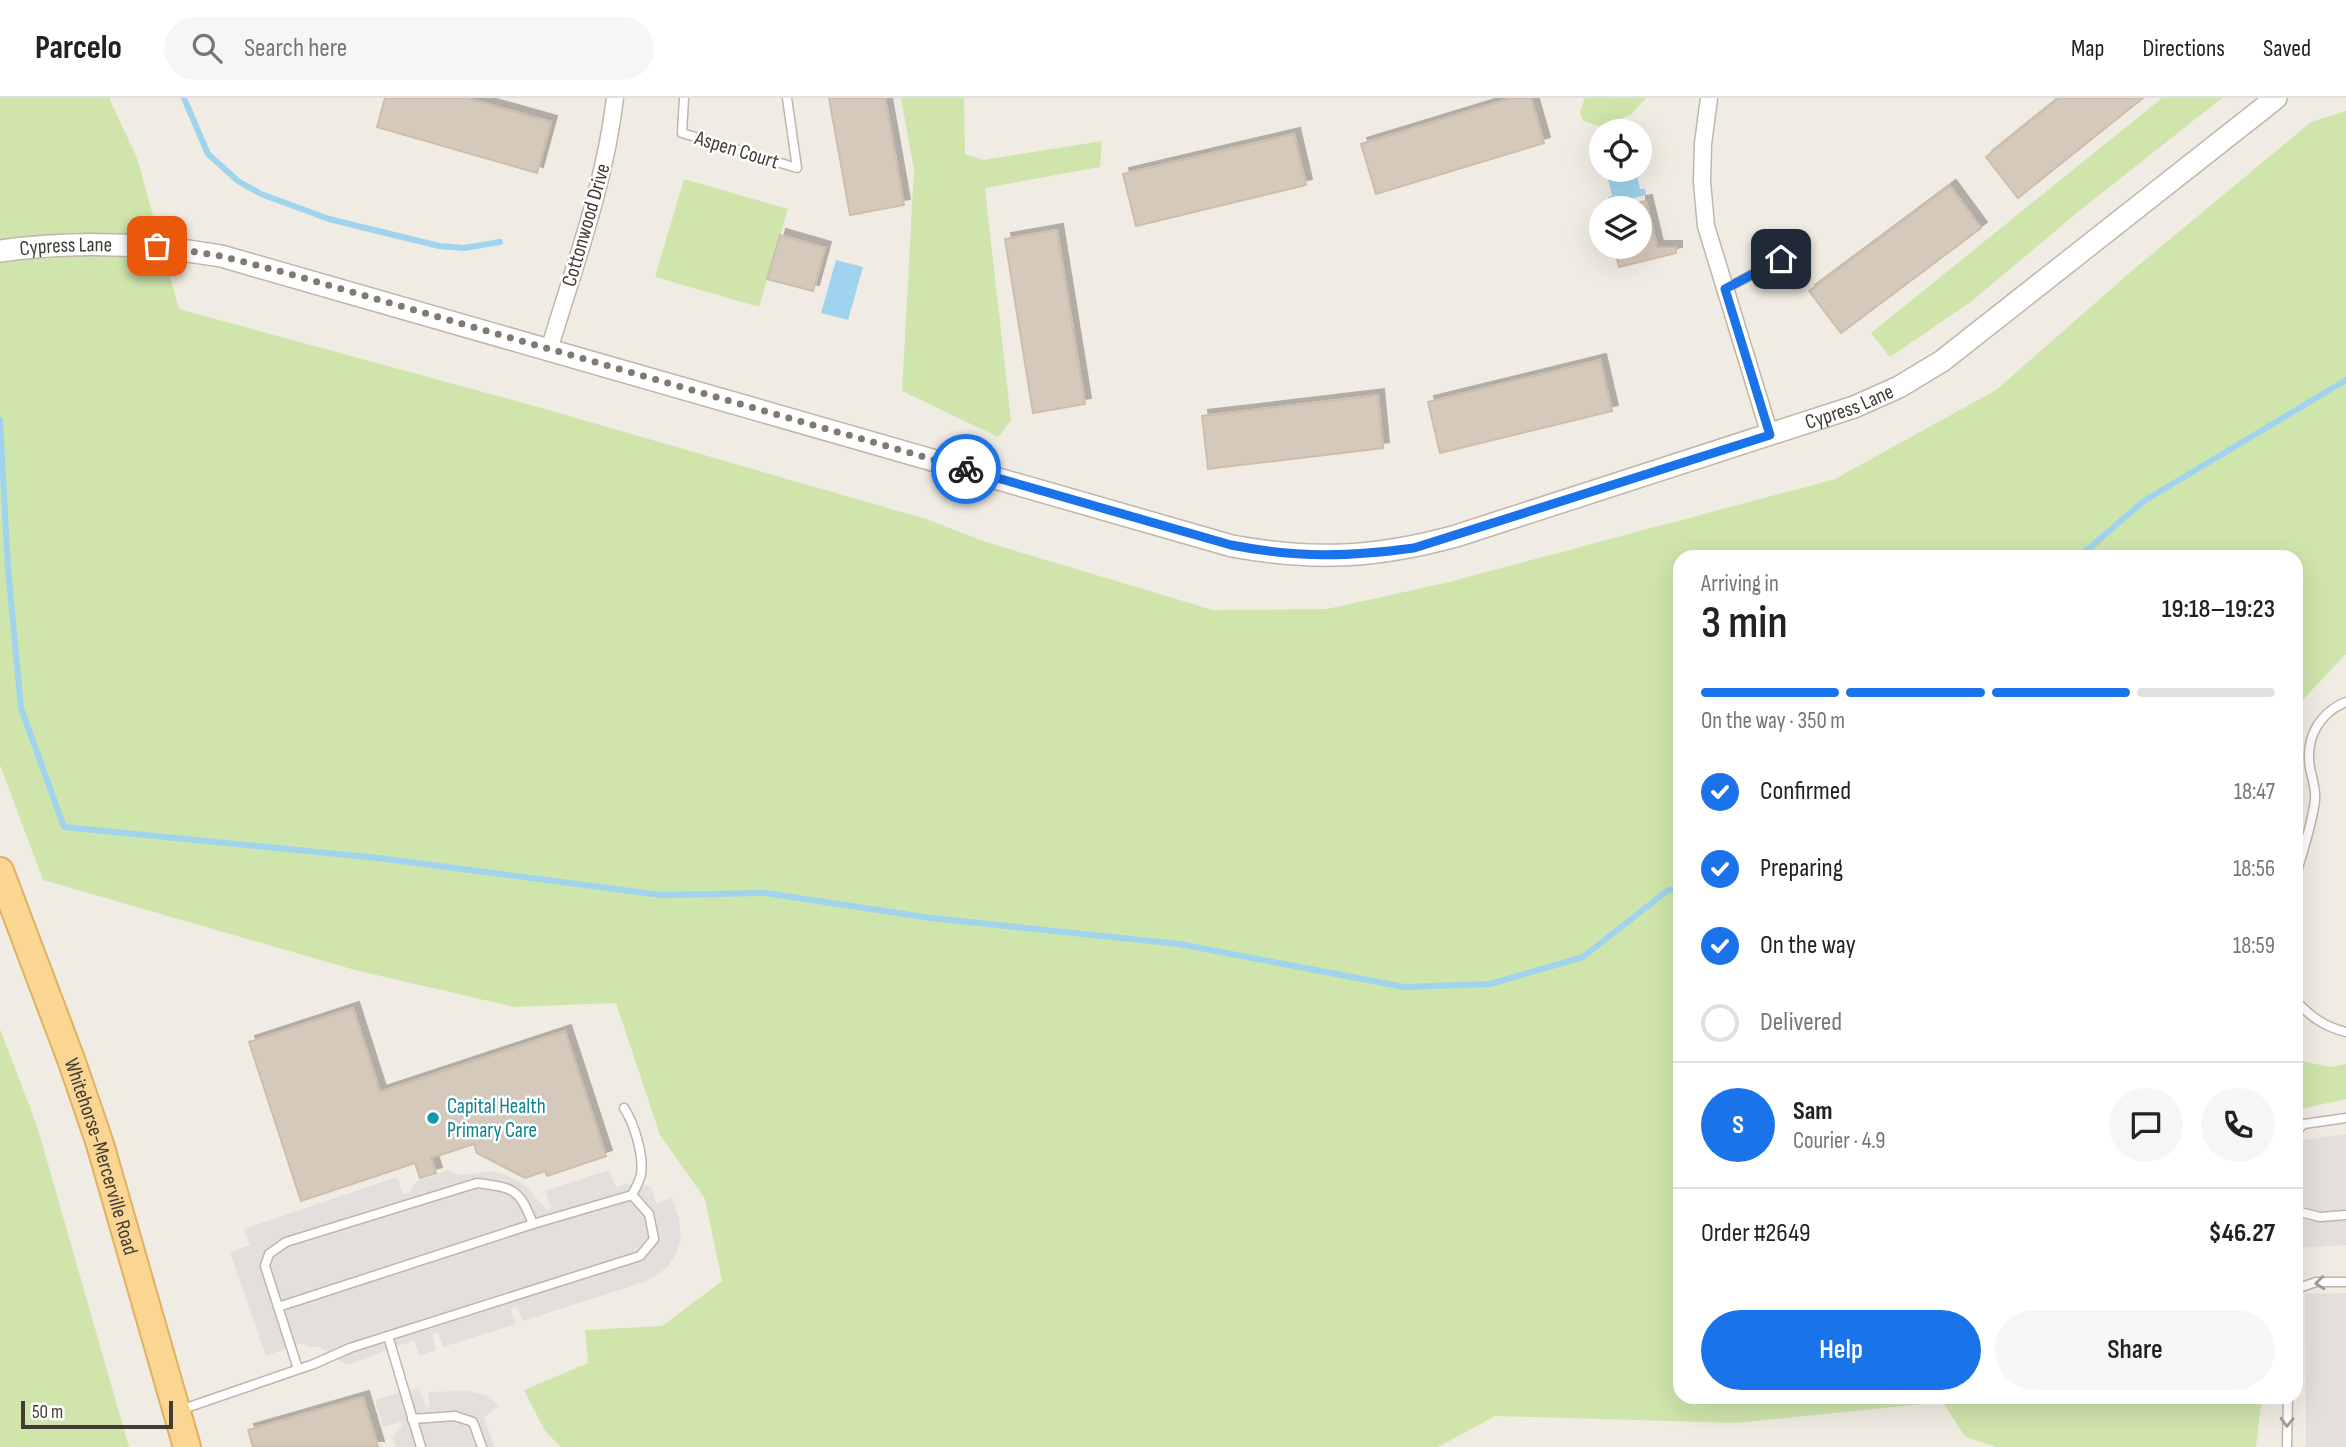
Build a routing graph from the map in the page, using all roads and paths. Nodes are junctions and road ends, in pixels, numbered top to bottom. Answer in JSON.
{"nodes":[{"id":1,"x":615,"y":98,"type":"edge"},
{"id":2,"x":684,"y":98,"type":"edge"},
{"id":3,"x":787,"y":98,"type":"edge"},
{"id":4,"x":1709,"y":98,"type":"edge"},
{"id":5,"x":2276,"y":98,"type":"edge"},
{"id":6,"x":0,"y":251,"type":"edge"},
{"id":7,"x":1781,"y":259,"type":"dead end"},
{"id":8,"x":1725,"y":289,"type":"junction"},
{"id":9,"x":549,"y":350,"type":"junction"},
{"id":10,"x":1770,"y":435,"type":"junction"},
{"id":11,"x":2346,"y":702,"type":"edge"},
{"id":12,"x":2303,"y":846,"type":"edge"},
{"id":13,"x":0,"y":872,"type":"edge"},
{"id":14,"x":2303,"y":1009,"type":"edge"},
{"id":15,"x":2346,"y":1032,"type":"edge"},
{"id":16,"x":624,"y":1108,"type":"dead end"},
{"id":17,"x":2346,"y":1118,"type":"edge"},
{"id":18,"x":2303,"y":1125,"type":"edge"},
{"id":19,"x":632,"y":1195,"type":"junction"},
{"id":20,"x":2303,"y":1213,"type":"edge"},
{"id":21,"x":2346,"y":1215,"type":"edge"},
{"id":22,"x":533,"y":1224,"type":"junction"},
{"id":23,"x":2346,"y":1282,"type":"edge"},
{"id":24,"x":2303,"y":1287,"type":"edge"},
{"id":25,"x":278,"y":1307,"type":"junction"},
{"id":26,"x":388,"y":1336,"type":"junction"},
{"id":27,"x":298,"y":1369,"type":"junction"},
{"id":28,"x":2288,"y":1404,"type":"edge"},
{"id":29,"x":177,"y":1411,"type":"junction"},
{"id":30,"x":412,"y":1419,"type":"junction"},
{"id":31,"x":187,"y":1447,"type":"edge"},
{"id":32,"x":421,"y":1447,"type":"edge"},
{"id":33,"x":482,"y":1447,"type":"edge"},
{"id":34,"x":2287,"y":1447,"type":"edge"}],
"edges":[{"from":1,"to":9,"type":"street","name":"Cottonwood Drive"},
{"from":2,"to":3,"type":"lane","name":"Aspen Court"},
{"from":4,"to":8,"type":"street"},
{"from":5,"to":10,"type":"street","name":"Cypress Lane"},
{"from":6,"to":9,"type":"street","name":"Cypress Lane"},
{"from":7,"to":8,"type":"lane"},
{"from":8,"to":10,"type":"street"},
{"from":9,"to":10,"type":"street","name":"Cypress Lane"},
{"from":11,"to":12,"type":"lane"},
{"from":13,"to":29,"type":"main road","name":"Whitehorse-Mercerville Road"},
{"from":14,"to":15,"type":"lane"},
{"from":16,"to":19,"type":"lane"},
{"from":17,"to":18,"type":"lane"},
{"from":19,"to":22,"type":"lane"},
{"from":19,"to":26,"type":"lane"},
{"from":20,"to":21,"type":"lane"},
{"from":22,"to":25,"type":"lane"},
{"from":22,"to":25,"type":"lane"},
{"from":23,"to":24,"type":"lane","one_way":true},
{"from":25,"to":27,"type":"lane"},
{"from":26,"to":27,"type":"lane"},
{"from":26,"to":30,"type":"lane"},
{"from":27,"to":29,"type":"lane"},
{"from":28,"to":34,"type":"lane","one_way":true},
{"from":29,"to":31,"type":"main road","name":"Whitehorse-Mercerville Road"},
{"from":30,"to":32,"type":"lane"},
{"from":30,"to":33,"type":"lane"}]}
